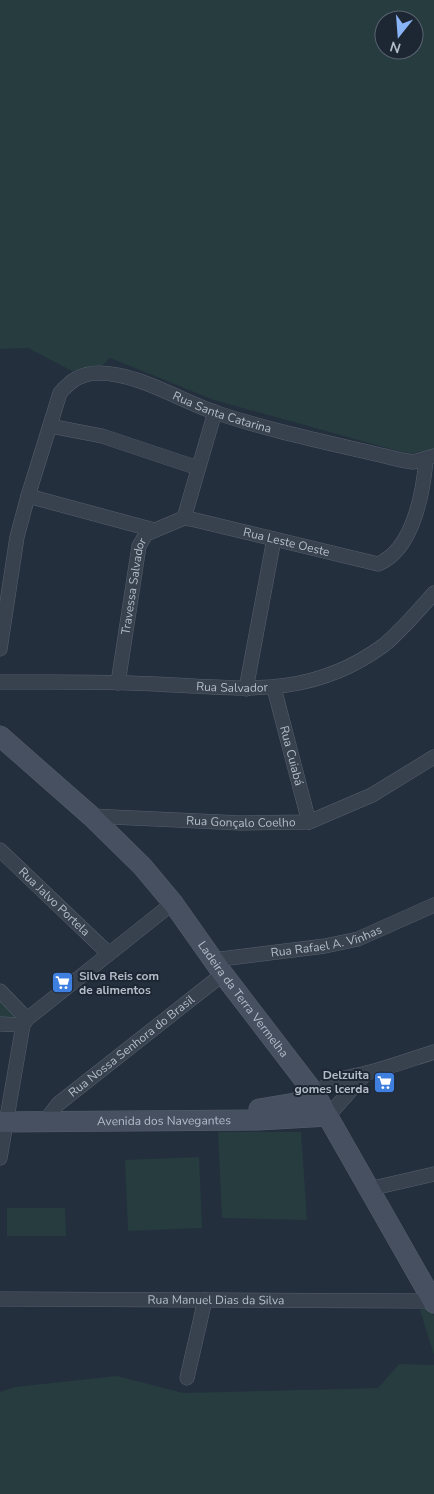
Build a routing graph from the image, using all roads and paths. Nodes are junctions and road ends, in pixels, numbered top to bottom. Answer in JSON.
{"nodes":[{"id":1,"x":215,"y":412,"type":"junction"},
{"id":2,"x":50,"y":426,"type":"junction"},
{"id":3,"x":430,"y":458,"type":"edge"},
{"id":4,"x":198,"y":468,"type":"junction"},
{"id":5,"x":28,"y":496,"type":"junction"},
{"id":6,"x":184,"y":518,"type":"junction"},
{"id":7,"x":154,"y":530,"type":"junction"},
{"id":8,"x":274,"y":539,"type":"junction"},
{"id":9,"x":434,"y":593,"type":"edge"},
{"id":10,"x":0,"y":649,"type":"edge"},
{"id":11,"x":0,"y":682,"type":"edge"},
{"id":12,"x":118,"y":683,"type":"junction"},
{"id":13,"x":274,"y":688,"type":"junction"},
{"id":14,"x":246,"y":689,"type":"junction"},
{"id":15,"x":0,"y":736,"type":"edge"},
{"id":16,"x":434,"y":758,"type":"edge"},
{"id":17,"x":91,"y":816,"type":"junction"},
{"id":18,"x":309,"y":822,"type":"junction"},
{"id":19,"x":0,"y":850,"type":"edge"},
{"id":20,"x":173,"y":903,"type":"junction"},
{"id":21,"x":434,"y":905,"type":"edge"},
{"id":22,"x":108,"y":953,"type":"junction"},
{"id":23,"x":218,"y":967,"type":"junction"},
{"id":24,"x":0,"y":991,"type":"edge"},
{"id":25,"x":25,"y":1022,"type":"junction"},
{"id":26,"x":0,"y":1024,"type":"edge"},
{"id":27,"x":434,"y":1052,"type":"edge"},
{"id":28,"x":366,"y":1073,"type":"junction"},
{"id":29,"x":314,"y":1094,"type":"junction"},
{"id":30,"x":328,"y":1116,"type":"junction"},
{"id":31,"x":4,"y":1118,"type":"edge"},
{"id":32,"x":47,"y":1118,"type":"junction"},
{"id":33,"x":0,"y":1158,"type":"edge"},
{"id":34,"x":434,"y":1174,"type":"edge"},
{"id":35,"x":369,"y":1190,"type":"junction"},
{"id":36,"x":0,"y":1299,"type":"edge"},
{"id":37,"x":205,"y":1300,"type":"junction"},
{"id":38,"x":433,"y":1302,"type":"edge"},
{"id":39,"x":187,"y":1378,"type":"dead end"}],
"edges":[{"from":1,"to":2,"type":"street","name":"Rua Santa Catarina"},
{"from":1,"to":3,"type":"street","name":"Rua Santa Catarina"},
{"from":1,"to":4,"type":"street"},
{"from":2,"to":4,"type":"street"},
{"from":2,"to":5,"type":"street","name":"Rua Santa Catarina"},
{"from":3,"to":8,"type":"street","name":"Rua Leste Oeste"},
{"from":4,"to":6,"type":"street"},
{"from":5,"to":7,"type":"street"},
{"from":5,"to":10,"type":"street","name":"Rua Santa Catarina"},
{"from":6,"to":7,"type":"street","name":"Travessa Salvador"},
{"from":6,"to":8,"type":"street","name":"Rua Leste Oeste"},
{"from":7,"to":12,"type":"street","name":"Travessa Salvador"},
{"from":8,"to":14,"type":"street"},
{"from":9,"to":13,"type":"street","name":"Rua Salvador"},
{"from":11,"to":12,"type":"street","name":"Rua Salvador"},
{"from":12,"to":14,"type":"street","name":"Rua Salvador"},
{"from":13,"to":14,"type":"street","name":"Rua Salvador"},
{"from":13,"to":18,"type":"street","name":"Rua Cuiabá"},
{"from":15,"to":17,"type":"main road","name":"Ladeira da Terra Vermelha"},
{"from":16,"to":18,"type":"street","name":"Rua Gonçalo Coelho"},
{"from":17,"to":18,"type":"street","name":"Rua Gonçalo Coelho"},
{"from":17,"to":20,"type":"main road","name":"Ladeira da Terra Vermelha"},
{"from":19,"to":22,"type":"street","name":"Rua Jalvo Portela"},
{"from":20,"to":22,"type":"street"},
{"from":20,"to":23,"type":"main road","name":"Ladeira da Terra Vermelha"},
{"from":21,"to":23,"type":"street","name":"Rua Rafael A. Vinhas"},
{"from":22,"to":25,"type":"street"},
{"from":23,"to":29,"type":"main road","name":"Ladeira da Terra Vermelha"},
{"from":23,"to":32,"type":"street","name":"Rua Nossa Senhora do Brasil"},
{"from":24,"to":25,"type":"street"},
{"from":25,"to":26,"type":"street"},
{"from":25,"to":31,"type":"street"},
{"from":27,"to":28,"type":"street"},
{"from":28,"to":29,"type":"street"},
{"from":28,"to":30,"type":"street"},
{"from":29,"to":30,"type":"main road","name":"Ladeira da Terra Vermelha"},
{"from":29,"to":32,"type":"main road","name":"Avenida dos Navegantes"},
{"from":30,"to":32,"type":"main road","name":"Avenida dos Navegantes"},
{"from":30,"to":35,"type":"main road","name":"Ladeira da Terra Vermelha"},
{"from":31,"to":32,"type":"main road","name":"Avenida dos Navegantes"},
{"from":31,"to":33,"type":"street"},
{"from":34,"to":35,"type":"street"},
{"from":35,"to":38,"type":"main road","name":"Ladeira da Terra Vermelha"},
{"from":36,"to":37,"type":"street","name":"Rua Manuel Dias da Silva"},
{"from":37,"to":38,"type":"street","name":"Rua Manuel Dias da Silva"},
{"from":37,"to":39,"type":"street"}]}
